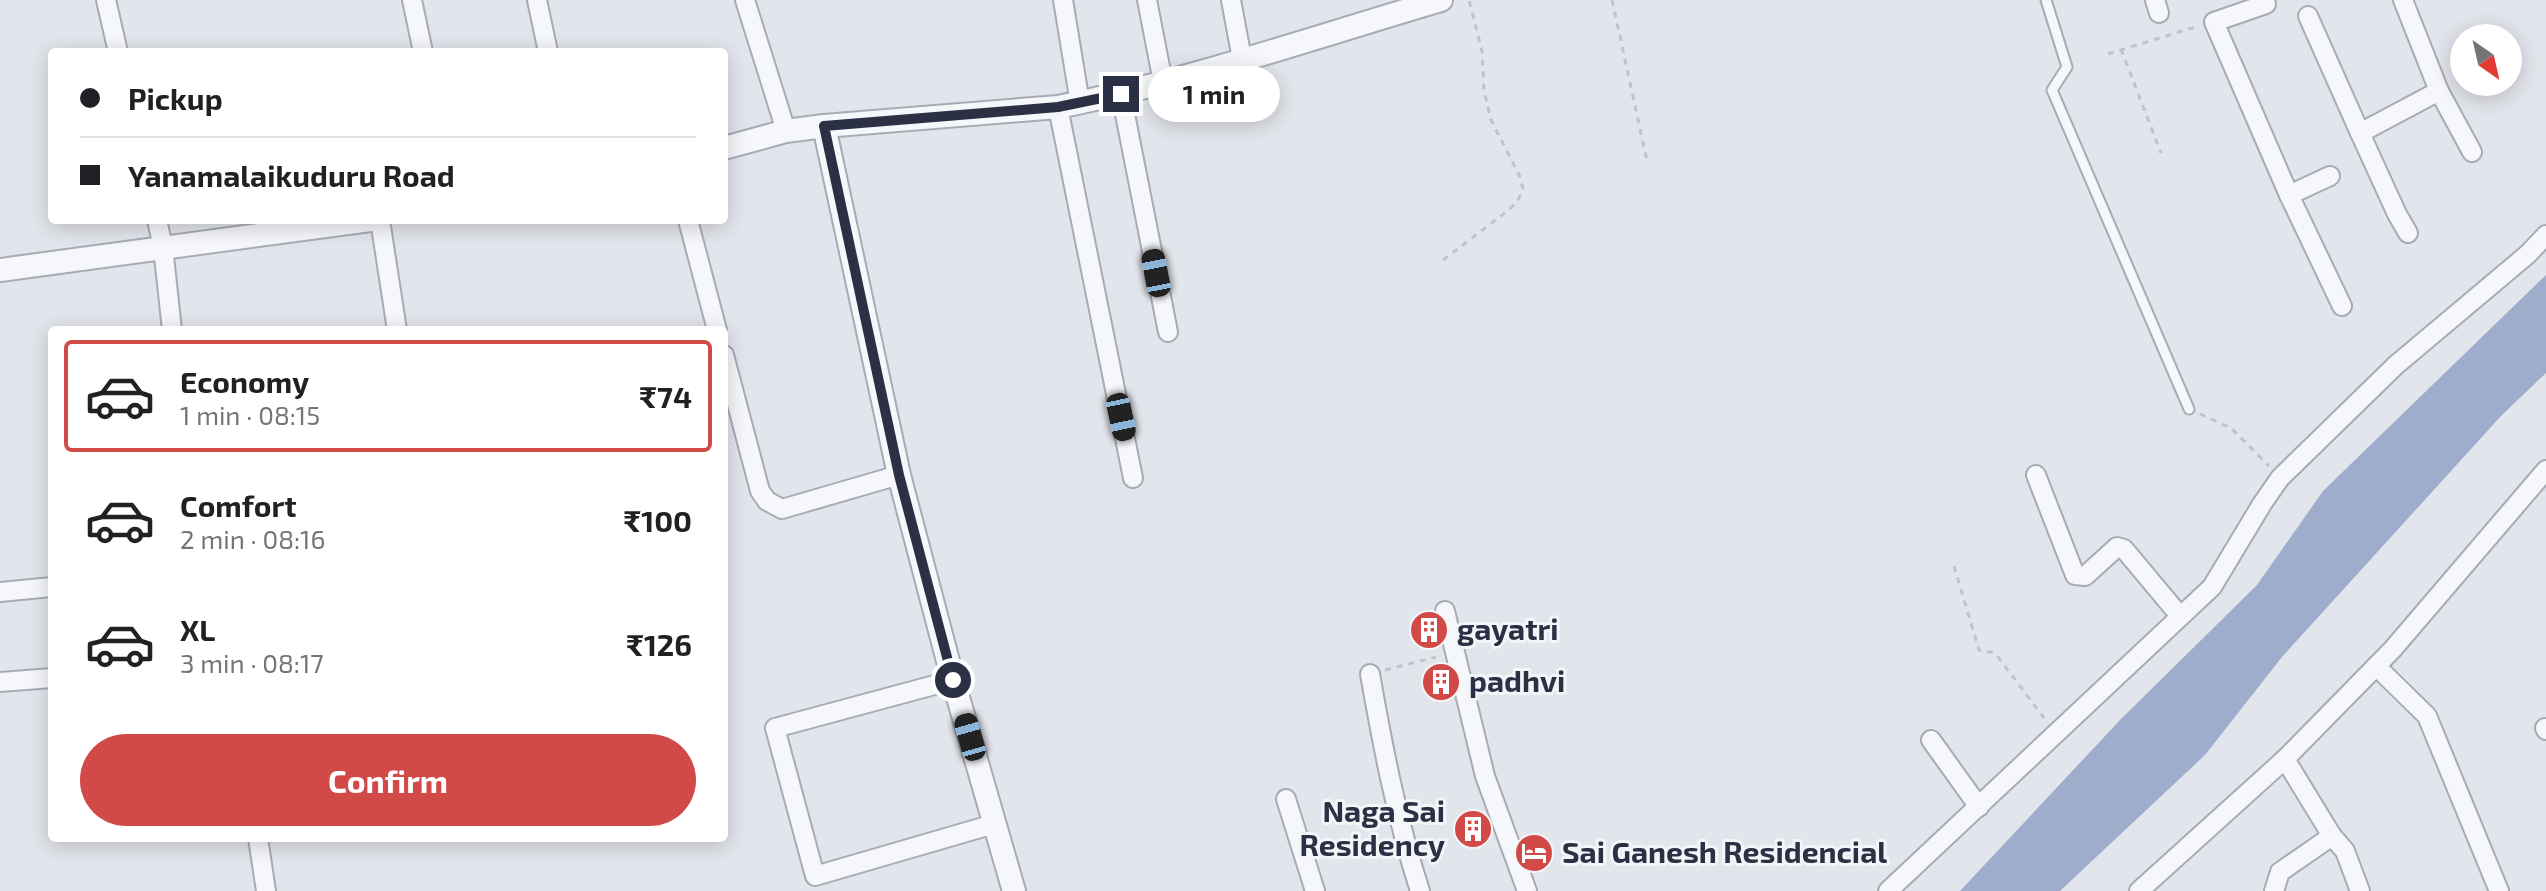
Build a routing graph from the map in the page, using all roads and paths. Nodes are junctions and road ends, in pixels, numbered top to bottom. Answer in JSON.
{"nodes":[{"id":1,"x":106,"y":0,"type":"edge"},
{"id":2,"x":412,"y":0,"type":"edge"},
{"id":3,"x":537,"y":0,"type":"edge"},
{"id":4,"x":745,"y":0,"type":"edge"},
{"id":5,"x":1063,"y":0,"type":"edge"},
{"id":6,"x":1147,"y":0,"type":"edge"},
{"id":7,"x":1231,"y":0,"type":"edge"},
{"id":8,"x":1441,"y":0,"type":"edge"},
{"id":9,"x":1469,"y":0,"type":"edge"},
{"id":10,"x":1612,"y":0,"type":"edge"},
{"id":11,"x":2046,"y":0,"type":"edge"},
{"id":12,"x":2264,"y":0,"type":"edge"},
{"id":13,"x":2403,"y":0,"type":"edge"},
{"id":14,"x":2308,"y":16,"type":"dead end"},
{"id":15,"x":2214,"y":22,"type":"junction"},
{"id":16,"x":117,"y":48,"type":"edge"},
{"id":17,"x":422,"y":48,"type":"edge"},
{"id":18,"x":547,"y":48,"type":"edge"},
{"id":19,"x":2121,"y":49,"type":"junction"},
{"id":20,"x":2108,"y":54,"type":"dead end"},
{"id":21,"x":1242,"y":59,"type":"junction"},
{"id":22,"x":1163,"y":82,"type":"junction"},
{"id":23,"x":2439,"y":91,"type":"junction"},
{"id":24,"x":1121,"y":94,"type":"junction"},
{"id":25,"x":1069,"y":105,"type":"junction"},
{"id":26,"x":824,"y":126,"type":"junction"},
{"id":27,"x":786,"y":131,"type":"junction"},
{"id":28,"x":2360,"y":133,"type":"junction"},
{"id":29,"x":728,"y":147,"type":"edge"},
{"id":30,"x":2472,"y":152,"type":"dead end"},
{"id":31,"x":2161,"y":153,"type":"dead end"},
{"id":32,"x":1647,"y":161,"type":"dead end"},
{"id":33,"x":2330,"y":176,"type":"dead end"},
{"id":34,"x":2289,"y":195,"type":"junction"},
{"id":35,"x":158,"y":224,"type":"edge"},
{"id":36,"x":339,"y":224,"type":"edge"},
{"id":37,"x":381,"y":224,"type":"edge"},
{"id":38,"x":689,"y":224,"type":"edge"},
{"id":39,"x":2408,"y":233,"type":"dead end"},
{"id":40,"x":2546,"y":235,"type":"edge"},
{"id":41,"x":163,"y":247,"type":"junction"},
{"id":42,"x":1443,"y":260,"type":"dead end"},
{"id":43,"x":0,"y":270,"type":"edge"},
{"id":44,"x":2342,"y":306,"type":"dead end"},
{"id":45,"x":172,"y":326,"type":"edge"},
{"id":46,"x":396,"y":326,"type":"edge"},
{"id":47,"x":716,"y":326,"type":"edge"},
{"id":48,"x":1168,"y":332,"type":"dead end"},
{"id":49,"x":728,"y":370,"type":"edge"},
{"id":50,"x":2189,"y":409,"type":"joint"},
{"id":51,"x":2546,"y":470,"type":"edge"},
{"id":52,"x":899,"y":475,"type":"junction"},
{"id":53,"x":2036,"y":475,"type":"dead end"},
{"id":54,"x":1133,"y":478,"type":"dead end"},
{"id":55,"x":2280,"y":478,"type":"junction"},
{"id":56,"x":1954,"y":566,"type":"dead end"},
{"id":57,"x":48,"y":587,"type":"edge"},
{"id":58,"x":0,"y":592,"type":"edge"},
{"id":59,"x":1445,"y":611,"type":"dead end"},
{"id":60,"x":2180,"y":616,"type":"junction"},
{"id":61,"x":1436,"y":657,"type":"dead end"},
{"id":62,"x":2376,"y":666,"type":"junction"},
{"id":63,"x":1372,"y":674,"type":"joint"},
{"id":64,"x":48,"y":678,"type":"edge"},
{"id":65,"x":953,"y":680,"type":"junction"},
{"id":66,"x":0,"y":682,"type":"edge"},
{"id":67,"x":2056,"y":734,"type":"junction"},
{"id":68,"x":1931,"y":740,"type":"dead end"},
{"id":69,"x":2285,"y":759,"type":"junction"},
{"id":70,"x":1286,"y":799,"type":"dead end"},
{"id":71,"x":1979,"y":807,"type":"junction"},
{"id":72,"x":994,"y":824,"type":"junction"},
{"id":73,"x":2332,"y":836,"type":"junction"},
{"id":74,"x":259,"y":842,"type":"edge"},
{"id":75,"x":266,"y":891,"type":"edge"},
{"id":76,"x":1014,"y":891,"type":"edge"},
{"id":77,"x":1315,"y":891,"type":"edge"},
{"id":78,"x":1420,"y":891,"type":"edge"},
{"id":79,"x":1527,"y":891,"type":"edge"},
{"id":80,"x":1888,"y":891,"type":"edge"},
{"id":81,"x":2139,"y":891,"type":"edge"},
{"id":82,"x":2274,"y":891,"type":"edge"},
{"id":83,"x":2360,"y":891,"type":"edge"},
{"id":84,"x":2499,"y":891,"type":"edge"}],
"edges":[{"from":1,"to":16,"type":"street"},
{"from":2,"to":17,"type":"street"},
{"from":3,"to":18,"type":"street"},
{"from":4,"to":27,"type":"street"},
{"from":5,"to":25,"type":"street"},
{"from":6,"to":22,"type":"street"},
{"from":7,"to":21,"type":"street"},
{"from":8,"to":21,"type":"street"},
{"from":9,"to":42,"type":"path"},
{"from":10,"to":32,"type":"path"},
{"from":11,"to":50,"type":"lane"},
{"from":12,"to":15,"type":"street"},
{"from":13,"to":23,"type":"street"},
{"from":14,"to":28,"type":"street"},
{"from":15,"to":19,"type":"path"},
{"from":15,"to":34,"type":"street"},
{"from":19,"to":20,"type":"path"},
{"from":19,"to":31,"type":"path"},
{"from":21,"to":22,"type":"street"},
{"from":22,"to":24,"type":"street"},
{"from":23,"to":28,"type":"street"},
{"from":23,"to":30,"type":"street"},
{"from":24,"to":25,"type":"street"},
{"from":24,"to":48,"type":"street"},
{"from":25,"to":26,"type":"street"},
{"from":25,"to":54,"type":"street"},
{"from":26,"to":27,"type":"street"},
{"from":26,"to":52,"type":"street"},
{"from":27,"to":29,"type":"street"},
{"from":28,"to":39,"type":"street"},
{"from":33,"to":34,"type":"street"},
{"from":34,"to":44,"type":"street"},
{"from":35,"to":41,"type":"street"},
{"from":36,"to":41,"type":"street"},
{"from":37,"to":46,"type":"street"},
{"from":38,"to":47,"type":"street"},
{"from":40,"to":55,"type":"street"},
{"from":41,"to":43,"type":"street"},
{"from":41,"to":45,"type":"street"},
{"from":49,"to":52,"type":"street"},
{"from":50,"to":55,"type":"path"},
{"from":51,"to":62,"type":"street"},
{"from":52,"to":65,"type":"street"},
{"from":53,"to":60,"type":"street"},
{"from":55,"to":60,"type":"street"},
{"from":56,"to":67,"type":"path"},
{"from":57,"to":58,"type":"street"},
{"from":59,"to":79,"type":"street"},
{"from":60,"to":67,"type":"street"},
{"from":61,"to":63,"type":"path"},
{"from":62,"to":69,"type":"street"},
{"from":62,"to":84,"type":"street"},
{"from":63,"to":78,"type":"street"},
{"from":64,"to":66,"type":"street"},
{"from":65,"to":72,"type":"street"},
{"from":65,"to":72,"type":"street"},
{"from":67,"to":71,"type":"street"},
{"from":68,"to":71,"type":"street"},
{"from":69,"to":73,"type":"street"},
{"from":69,"to":81,"type":"street"},
{"from":70,"to":77,"type":"street"},
{"from":71,"to":80,"type":"street"},
{"from":72,"to":76,"type":"street"},
{"from":73,"to":82,"type":"street"},
{"from":73,"to":83,"type":"street"},
{"from":74,"to":75,"type":"street"}]}
